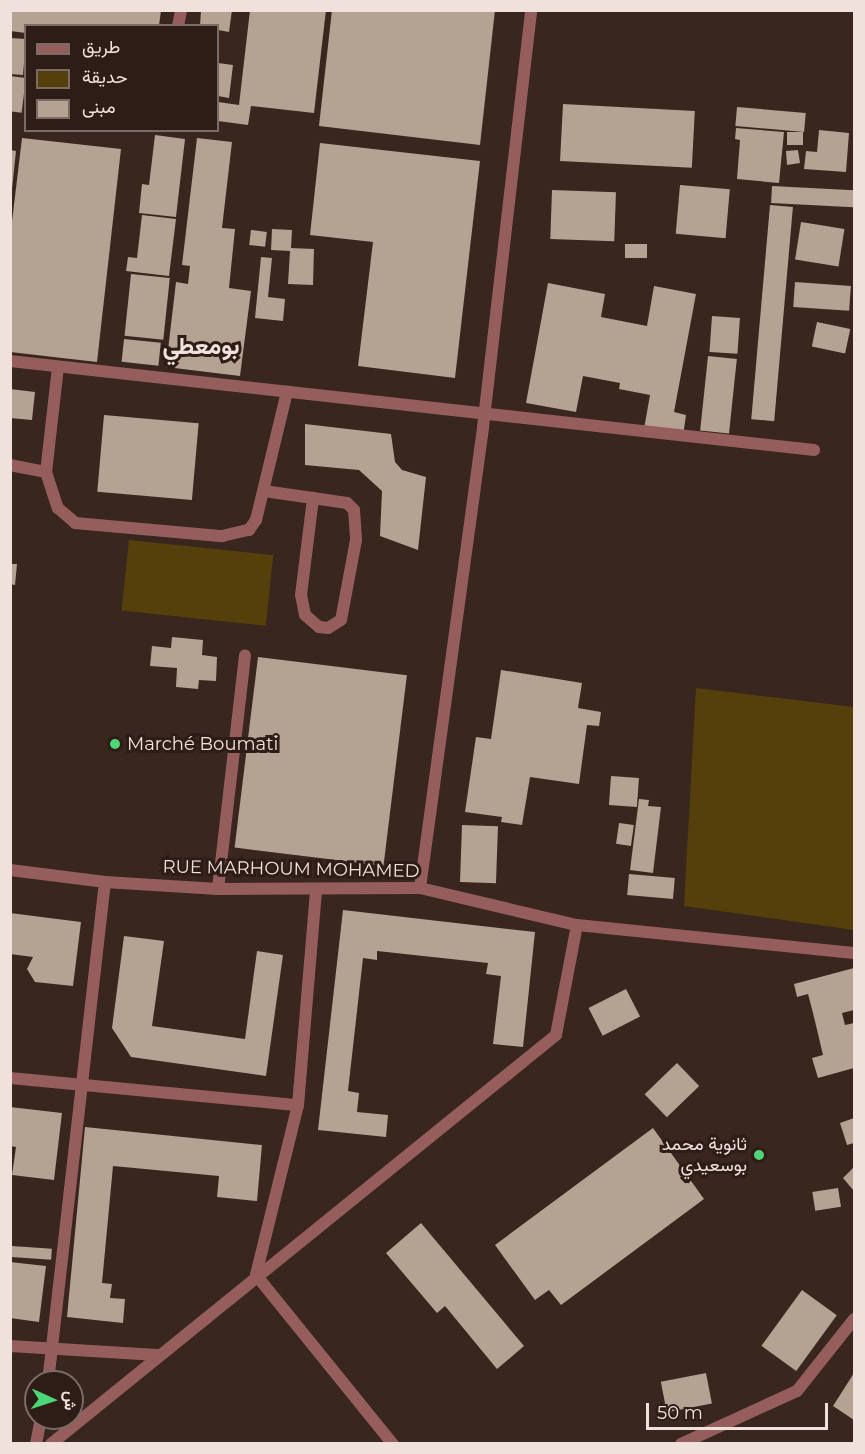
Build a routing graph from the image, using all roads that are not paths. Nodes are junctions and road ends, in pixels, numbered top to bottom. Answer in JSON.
{"nodes":[{"id":1,"x":531,"y":10,"type":"edge"},
{"id":2,"x":10,"y":361,"type":"edge"},
{"id":3,"x":58,"y":366,"type":"junction"},
{"id":4,"x":287,"y":392,"type":"junction"},
{"id":5,"x":484,"y":415,"type":"junction"},
{"id":6,"x":814,"y":450,"type":"dead end"},
{"id":7,"x":10,"y":465,"type":"edge"},
{"id":8,"x":46,"y":472,"type":"junction"},
{"id":9,"x":264,"y":490,"type":"junction"},
{"id":10,"x":313,"y":498,"type":"junction"},
{"id":11,"x":245,"y":656,"type":"dead end"},
{"id":12,"x":10,"y":870,"type":"edge"},
{"id":13,"x":105,"y":882,"type":"junction"},
{"id":14,"x":420,"y":888,"type":"junction"},
{"id":15,"x":218,"y":889,"type":"junction"},
{"id":16,"x":316,"y":891,"type":"junction"},
{"id":17,"x":577,"y":925,"type":"junction"},
{"id":18,"x":855,"y":953,"type":"edge"},
{"id":19,"x":10,"y":1078,"type":"edge"},
{"id":20,"x":81,"y":1088,"type":"junction"},
{"id":21,"x":297,"y":1105,"type":"junction"},
{"id":22,"x":256,"y":1275,"type":"junction"},
{"id":23,"x":855,"y":1319,"type":"edge"},
{"id":24,"x":10,"y":1346,"type":"edge"},
{"id":25,"x":54,"y":1351,"type":"junction"},
{"id":26,"x":157,"y":1355,"type":"junction"},
{"id":27,"x":50,"y":1370,"type":"edge"},
{"id":28,"x":51,"y":1443,"type":"edge"},
{"id":29,"x":393,"y":1443,"type":"edge"},
{"id":30,"x":681,"y":1443,"type":"edge"}],
"edges":[{"from":1,"to":5,"type":"street"},
{"from":2,"to":3,"type":"street"},
{"from":3,"to":4,"type":"street"},
{"from":3,"to":8,"type":"street"},
{"from":4,"to":5,"type":"street"},
{"from":4,"to":9,"type":"street"},
{"from":5,"to":6,"type":"street"},
{"from":5,"to":14,"type":"street"},
{"from":7,"to":8,"type":"street"},
{"from":8,"to":9,"type":"street"},
{"from":9,"to":10,"type":"street"},
{"from":10,"to":10,"type":"street"},
{"from":11,"to":15,"type":"street"},
{"from":12,"to":13,"type":"street","name":"RUE MARHOUM MOHAMED"},
{"from":13,"to":15,"type":"street","name":"RUE MARHOUM MOHAMED"},
{"from":13,"to":20,"type":"street"},
{"from":14,"to":16,"type":"street","name":"RUE MARHOUM MOHAMED"},
{"from":14,"to":17,"type":"street","name":"RUE MARHOUM MOHAMED"},
{"from":15,"to":16,"type":"street","name":"RUE MARHOUM MOHAMED"},
{"from":16,"to":21,"type":"street"},
{"from":17,"to":18,"type":"street","name":"RUE MARHOUM MOHAMED"},
{"from":17,"to":22,"type":"street"},
{"from":19,"to":20,"type":"street"},
{"from":20,"to":21,"type":"street"},
{"from":20,"to":25,"type":"street"},
{"from":21,"to":22,"type":"street"},
{"from":22,"to":26,"type":"street"},
{"from":22,"to":29,"type":"street"},
{"from":23,"to":30,"type":"street"},
{"from":24,"to":25,"type":"street"},
{"from":25,"to":26,"type":"street"},
{"from":25,"to":27,"type":"street"},
{"from":26,"to":28,"type":"street"}]}
